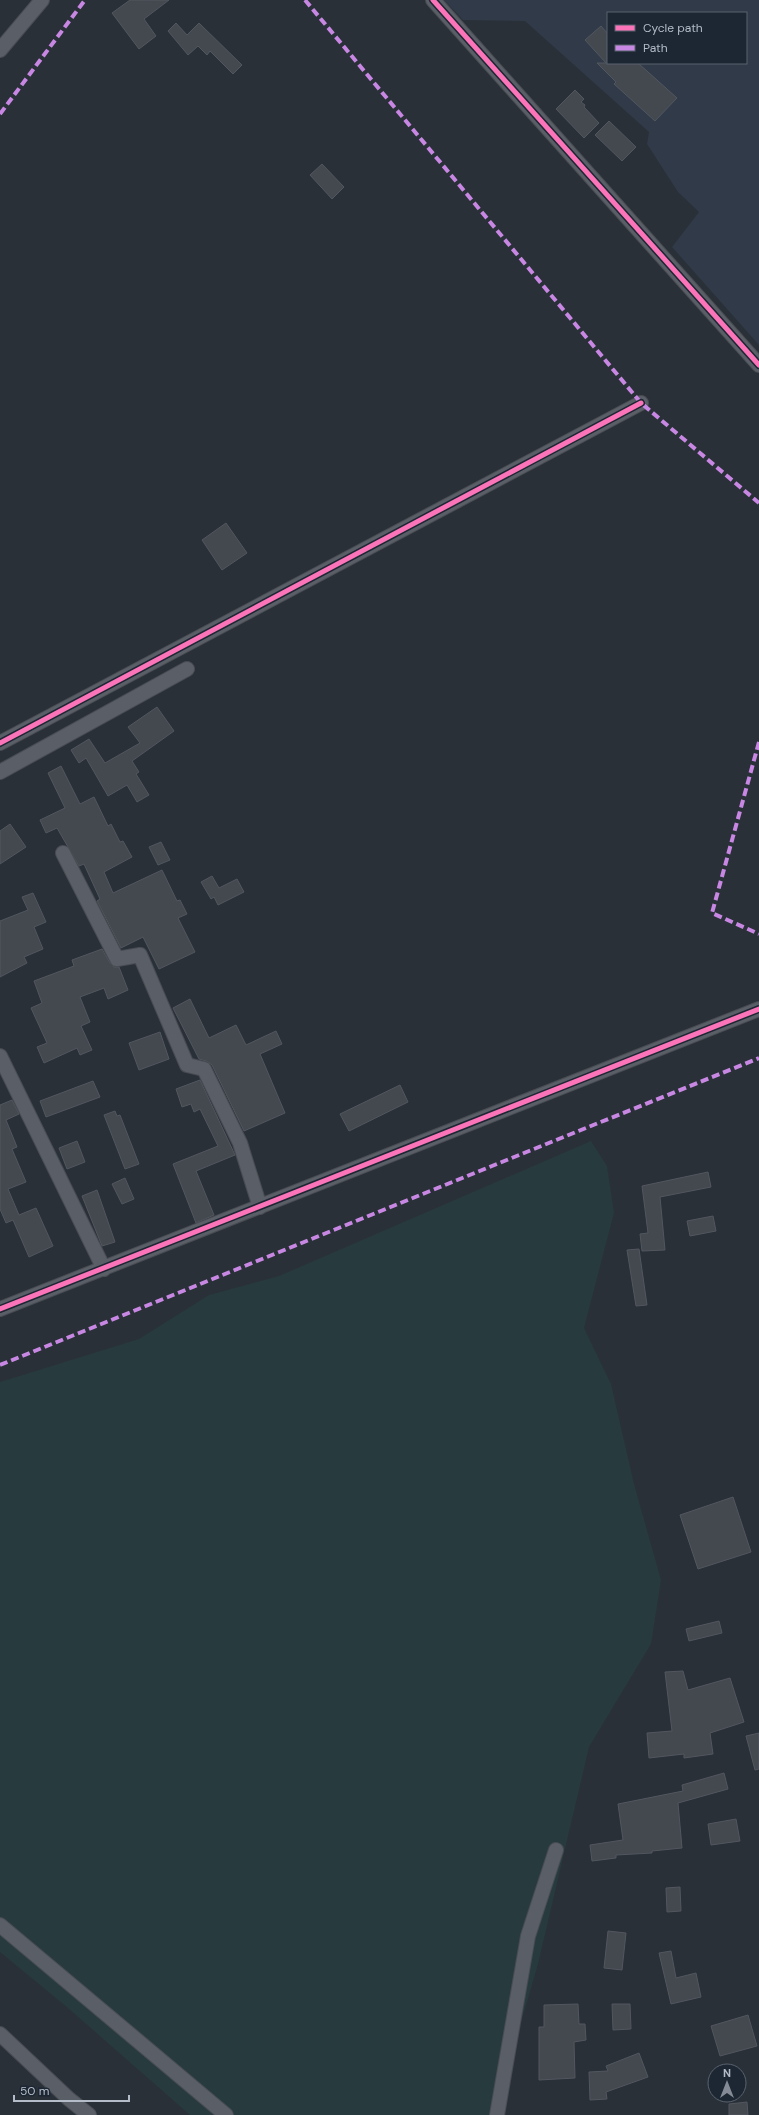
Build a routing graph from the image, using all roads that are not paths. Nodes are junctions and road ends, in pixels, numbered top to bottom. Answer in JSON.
{"nodes":[{"id":1,"x":42,"y":0,"type":"edge"},
{"id":2,"x":433,"y":0,"type":"edge"},
{"id":3,"x":0,"y":50,"type":"edge"},
{"id":4,"x":759,"y":365,"type":"edge"},
{"id":5,"x":641,"y":403,"type":"dead end"},
{"id":6,"x":187,"y":670,"type":"dead end"},
{"id":7,"x":0,"y":743,"type":"edge"},
{"id":8,"x":0,"y":772,"type":"edge"},
{"id":9,"x":64,"y":853,"type":"dead end"},
{"id":10,"x":759,"y":1009,"type":"edge"},
{"id":11,"x":0,"y":1056,"type":"edge"},
{"id":12,"x":260,"y":1207,"type":"junction"},
{"id":13,"x":104,"y":1270,"type":"junction"},
{"id":14,"x":0,"y":1309,"type":"edge"},
{"id":15,"x":556,"y":1850,"type":"dead end"},
{"id":16,"x":0,"y":1925,"type":"edge"},
{"id":17,"x":0,"y":2034,"type":"edge"},
{"id":18,"x":89,"y":2115,"type":"edge"},
{"id":19,"x":226,"y":2115,"type":"edge"},
{"id":20,"x":497,"y":2115,"type":"edge"}],
"edges":[{"from":1,"to":3,"type":"street"},
{"from":2,"to":4,"type":"street"},
{"from":5,"to":7,"type":"street"},
{"from":6,"to":8,"type":"street"},
{"from":9,"to":12,"type":"street"},
{"from":10,"to":12,"type":"street"},
{"from":11,"to":13,"type":"street"},
{"from":12,"to":13,"type":"street"},
{"from":13,"to":14,"type":"street"},
{"from":15,"to":20,"type":"street"},
{"from":16,"to":19,"type":"street"},
{"from":17,"to":18,"type":"street"}]}
